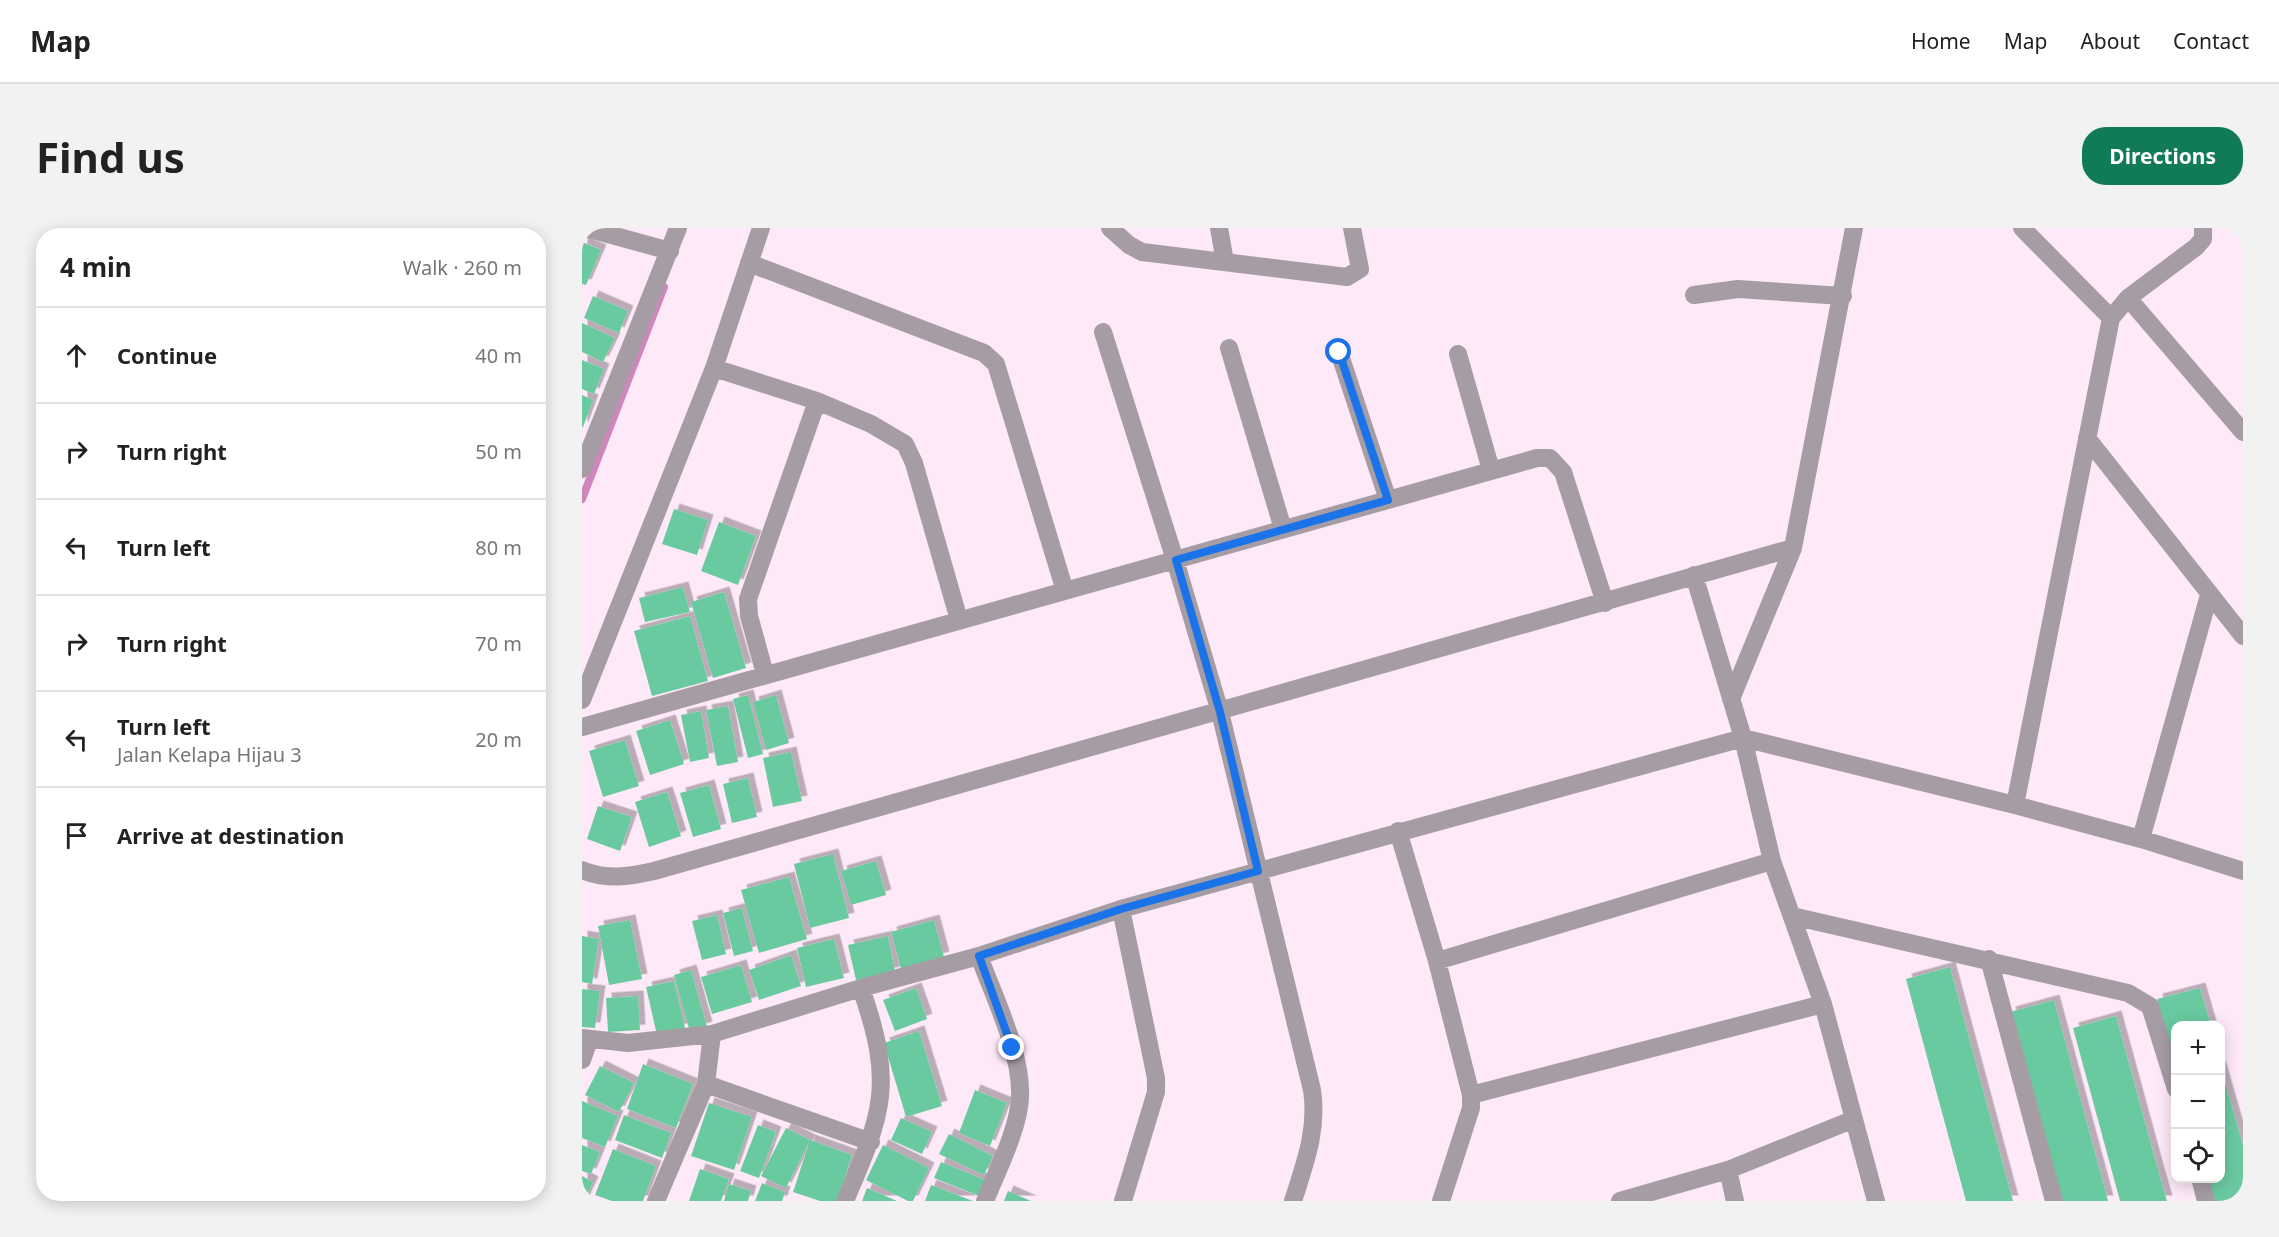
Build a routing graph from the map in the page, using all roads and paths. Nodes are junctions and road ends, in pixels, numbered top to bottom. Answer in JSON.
{"nodes":[{"id":1,"x":586,"y":228,"type":"edge"},
{"id":2,"x":678,"y":228,"type":"edge"},
{"id":3,"x":761,"y":228,"type":"edge"},
{"id":4,"x":1110,"y":228,"type":"edge"},
{"id":5,"x":1219,"y":228,"type":"edge"},
{"id":6,"x":1352,"y":228,"type":"edge"},
{"id":7,"x":1854,"y":228,"type":"edge"},
{"id":8,"x":2022,"y":228,"type":"edge"},
{"id":9,"x":2203,"y":228,"type":"edge"},
{"id":10,"x":670,"y":250,"type":"junction"},
{"id":11,"x":1225,"y":262,"type":"junction"},
{"id":12,"x":749,"y":263,"type":"junction"},
{"id":13,"x":1694,"y":295,"type":"dead end"},
{"id":14,"x":1843,"y":296,"type":"junction"},
{"id":15,"x":2128,"y":298,"type":"junction"},
{"id":16,"x":2111,"y":318,"type":"junction"},
{"id":17,"x":1103,"y":332,"type":"dead end"},
{"id":18,"x":1229,"y":348,"type":"dead end"},
{"id":19,"x":1339,"y":352,"type":"dead end"},
{"id":20,"x":1458,"y":354,"type":"dead end"},
{"id":21,"x":714,"y":368,"type":"junction"},
{"id":22,"x":817,"y":401,"type":"junction"},
{"id":23,"x":2243,"y":432,"type":"edge"},
{"id":24,"x":2087,"y":438,"type":"junction"},
{"id":25,"x":582,"y":469,"type":"edge"},
{"id":26,"x":1491,"y":470,"type":"junction"},
{"id":27,"x":1388,"y":500,"type":"junction"},
{"id":28,"x":1283,"y":529,"type":"junction"},
{"id":29,"x":1793,"y":548,"type":"junction"},
{"id":30,"x":1176,"y":560,"type":"junction"},
{"id":31,"x":1694,"y":575,"type":"junction"},
{"id":32,"x":1065,"y":591,"type":"junction"},
{"id":33,"x":2209,"y":595,"type":"junction"},
{"id":34,"x":1605,"y":603,"type":"junction"},
{"id":35,"x":959,"y":620,"type":"junction"},
{"id":36,"x":2243,"y":636,"type":"edge"},
{"id":37,"x":765,"y":674,"type":"junction"},
{"id":38,"x":1731,"y":699,"type":"junction"},
{"id":39,"x":582,"y":700,"type":"edge"},
{"id":40,"x":1220,"y":712,"type":"junction"},
{"id":41,"x":582,"y":727,"type":"edge"},
{"id":42,"x":1743,"y":738,"type":"junction"},
{"id":43,"x":2015,"y":805,"type":"junction"},
{"id":44,"x":1398,"y":831,"type":"junction"},
{"id":45,"x":2141,"y":839,"type":"junction"},
{"id":46,"x":1772,"y":861,"type":"junction"},
{"id":47,"x":582,"y":870,"type":"edge"},
{"id":48,"x":1258,"y":871,"type":"junction"},
{"id":49,"x":2243,"y":871,"type":"edge"},
{"id":50,"x":1121,"y":909,"type":"junction"},
{"id":51,"x":1792,"y":916,"type":"junction"},
{"id":52,"x":979,"y":956,"type":"junction"},
{"id":53,"x":1989,"y":959,"type":"junction"},
{"id":54,"x":1437,"y":961,"type":"junction"},
{"id":55,"x":861,"y":988,"type":"junction"},
{"id":56,"x":1823,"y":1004,"type":"junction"},
{"id":57,"x":712,"y":1034,"type":"junction"},
{"id":58,"x":586,"y":1039,"type":"edge"},
{"id":59,"x":582,"y":1060,"type":"edge"},
{"id":60,"x":2171,"y":1075,"type":"edge"},
{"id":61,"x":706,"y":1084,"type":"junction"},
{"id":62,"x":1471,"y":1095,"type":"junction"},
{"id":63,"x":1852,"y":1120,"type":"junction"},
{"id":64,"x":871,"y":1142,"type":"junction"},
{"id":65,"x":1728,"y":1170,"type":"junction"},
{"id":66,"x":2201,"y":1183,"type":"edge"},
{"id":67,"x":656,"y":1201,"type":"edge"},
{"id":68,"x":845,"y":1201,"type":"edge"},
{"id":69,"x":986,"y":1201,"type":"edge"},
{"id":70,"x":1123,"y":1201,"type":"edge"},
{"id":71,"x":1293,"y":1201,"type":"edge"},
{"id":72,"x":1441,"y":1201,"type":"edge"},
{"id":73,"x":1620,"y":1201,"type":"edge"},
{"id":74,"x":1736,"y":1201,"type":"edge"},
{"id":75,"x":1876,"y":1201,"type":"edge"},
{"id":76,"x":2054,"y":1201,"type":"edge"},
{"id":77,"x":2206,"y":1201,"type":"edge"}],
"edges":[{"from":1,"to":10,"type":"street"},
{"from":2,"to":10,"type":"street"},
{"from":3,"to":12,"type":"street"},
{"from":4,"to":11,"type":"street"},
{"from":5,"to":11,"type":"street"},
{"from":6,"to":11,"type":"street"},
{"from":7,"to":14,"type":"street"},
{"from":8,"to":16,"type":"street"},
{"from":9,"to":15,"type":"street"},
{"from":10,"to":25,"type":"street"},
{"from":12,"to":21,"type":"street"},
{"from":12,"to":32,"type":"street"},
{"from":13,"to":14,"type":"street"},
{"from":14,"to":29,"type":"street"},
{"from":15,"to":16,"type":"street"},
{"from":15,"to":23,"type":"street"},
{"from":16,"to":24,"type":"street"},
{"from":17,"to":30,"type":"street"},
{"from":18,"to":28,"type":"street"},
{"from":19,"to":27,"type":"street"},
{"from":20,"to":26,"type":"street"},
{"from":21,"to":22,"type":"street"},
{"from":21,"to":39,"type":"street"},
{"from":22,"to":35,"type":"street"},
{"from":22,"to":37,"type":"street"},
{"from":24,"to":33,"type":"street"},
{"from":24,"to":43,"type":"street"},
{"from":26,"to":27,"type":"street"},
{"from":26,"to":34,"type":"street"},
{"from":27,"to":28,"type":"street"},
{"from":28,"to":30,"type":"street"},
{"from":29,"to":31,"type":"street"},
{"from":29,"to":38,"type":"street"},
{"from":30,"to":32,"type":"street"},
{"from":30,"to":40,"type":"street"},
{"from":31,"to":34,"type":"street"},
{"from":31,"to":38,"type":"street"},
{"from":32,"to":35,"type":"street"},
{"from":33,"to":36,"type":"street"},
{"from":33,"to":45,"type":"street"},
{"from":34,"to":40,"type":"street"},
{"from":35,"to":37,"type":"street"},
{"from":37,"to":41,"type":"street"},
{"from":38,"to":42,"type":"street"},
{"from":40,"to":47,"type":"street"},
{"from":40,"to":48,"type":"street"},
{"from":42,"to":43,"type":"street"},
{"from":42,"to":44,"type":"street"},
{"from":42,"to":46,"type":"street"},
{"from":43,"to":45,"type":"street"},
{"from":44,"to":48,"type":"street"},
{"from":44,"to":54,"type":"street"},
{"from":45,"to":49,"type":"street"},
{"from":46,"to":51,"type":"street"},
{"from":46,"to":54,"type":"street"},
{"from":48,"to":50,"type":"street"},
{"from":48,"to":71,"type":"street"},
{"from":50,"to":52,"type":"street"},
{"from":50,"to":70,"type":"street"},
{"from":51,"to":53,"type":"street"},
{"from":51,"to":56,"type":"street"},
{"from":52,"to":55,"type":"street"},
{"from":52,"to":69,"type":"street"},
{"from":53,"to":60,"type":"street"},
{"from":53,"to":76,"type":"street"},
{"from":54,"to":62,"type":"street"},
{"from":55,"to":57,"type":"street"},
{"from":55,"to":64,"type":"street"},
{"from":56,"to":62,"type":"street"},
{"from":56,"to":63,"type":"street"},
{"from":57,"to":58,"type":"street"},
{"from":57,"to":61,"type":"street"},
{"from":58,"to":59,"type":"street"},
{"from":61,"to":64,"type":"street"},
{"from":61,"to":67,"type":"street"},
{"from":62,"to":72,"type":"street"},
{"from":63,"to":65,"type":"street"},
{"from":63,"to":75,"type":"street"},
{"from":64,"to":68,"type":"street"},
{"from":65,"to":73,"type":"street"},
{"from":65,"to":74,"type":"street"},
{"from":66,"to":77,"type":"street"}]}
